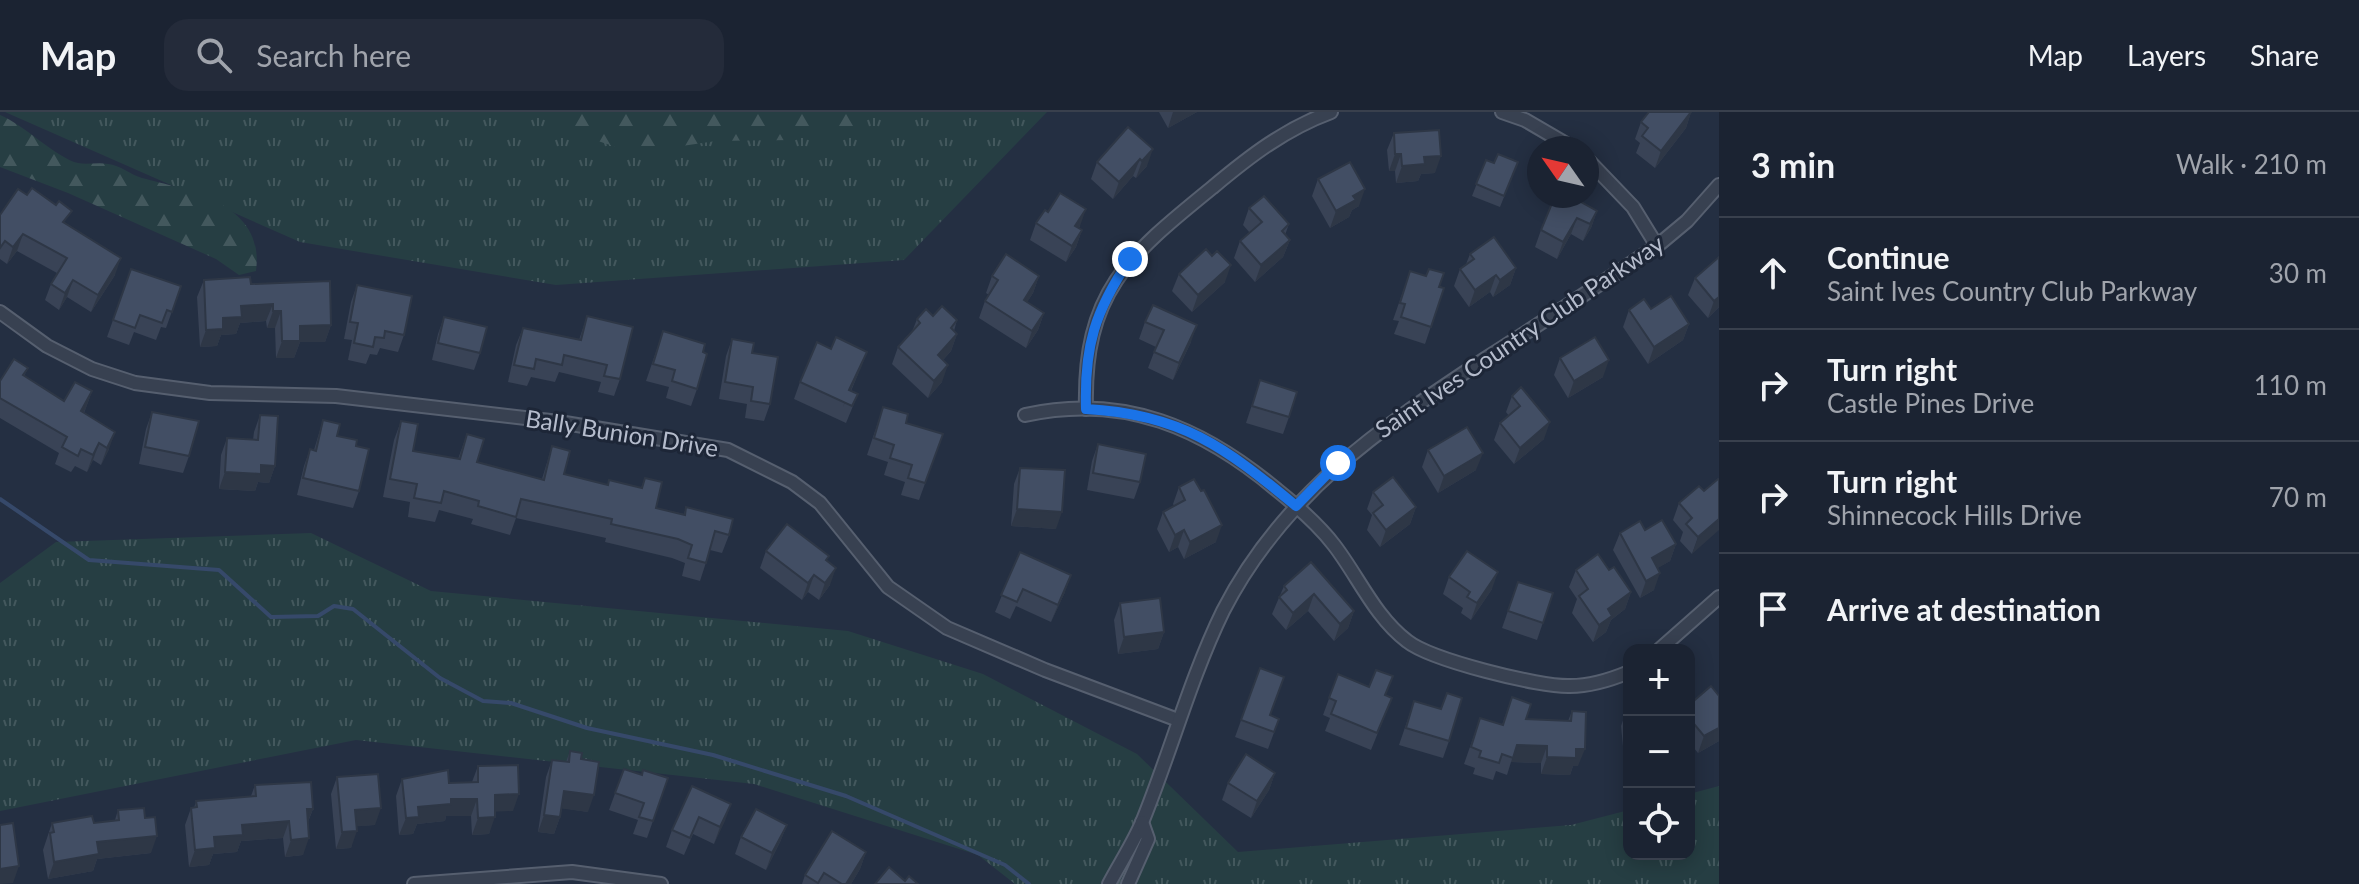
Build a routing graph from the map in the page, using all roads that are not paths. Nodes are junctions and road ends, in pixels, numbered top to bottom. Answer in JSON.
{"nodes":[{"id":1,"x":1331,"y":112,"type":"edge"},
{"id":2,"x":1502,"y":112,"type":"edge"},
{"id":3,"x":1552,"y":136,"type":"edge"},
{"id":4,"x":1599,"y":172,"type":"edge"},
{"id":5,"x":1719,"y":185,"type":"edge"},
{"id":6,"x":1657,"y":246,"type":"junction"},
{"id":7,"x":0,"y":312,"type":"edge"},
{"id":8,"x":1086,"y":409,"type":"junction"},
{"id":9,"x":1025,"y":415,"type":"dead end"},
{"id":10,"x":1296,"y":506,"type":"junction"},
{"id":11,"x":1719,"y":597,"type":"edge"},
{"id":12,"x":1666,"y":644,"type":"edge"},
{"id":13,"x":1623,"y":674,"type":"edge"},
{"id":14,"x":1178,"y":720,"type":"junction"},
{"id":15,"x":1142,"y":822,"type":"junction"},
{"id":16,"x":471,"y":881,"type":"edge"},
{"id":17,"x":414,"y":884,"type":"edge"},
{"id":18,"x":661,"y":884,"type":"edge"},
{"id":19,"x":1109,"y":884,"type":"edge"},
{"id":20,"x":1128,"y":884,"type":"edge"}],
"edges":[{"from":1,"to":8,"type":"street"},
{"from":2,"to":3,"type":"street"},
{"from":4,"to":6,"type":"street"},
{"from":5,"to":6,"type":"street","name":"Saint Ives Country Club Parkway"},
{"from":6,"to":10,"type":"street","name":"Saint Ives Country Club Parkway"},
{"from":7,"to":14,"type":"street","name":"Bally Bunion Drive"},
{"from":8,"to":9,"type":"street"},
{"from":8,"to":10,"type":"street"},
{"from":10,"to":13,"type":"street"},
{"from":10,"to":14,"type":"street","name":"Saint Ives Country Club Parkway"},
{"from":11,"to":12,"type":"street"},
{"from":14,"to":15,"type":"street","name":"Saint Ives Country Club Parkway"},
{"from":15,"to":19,"type":"street","name":"Saint Ives Country Club Parkway"},
{"from":15,"to":20,"type":"street","name":"Saint Ives Country Club Parkway"},
{"from":16,"to":17,"type":"street"},
{"from":16,"to":18,"type":"street"}]}
